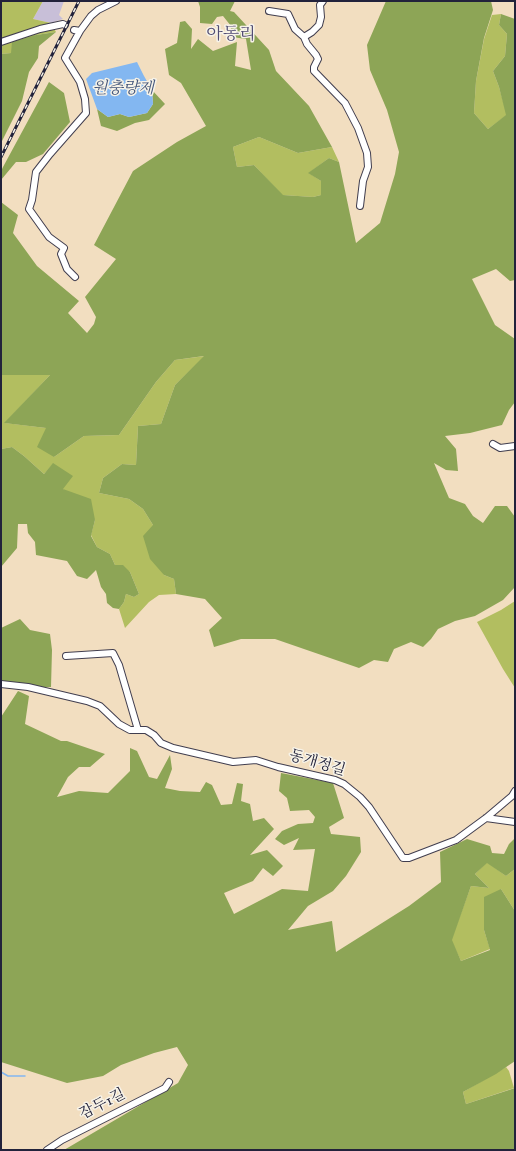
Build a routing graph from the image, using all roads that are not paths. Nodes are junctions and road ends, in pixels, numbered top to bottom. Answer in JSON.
{"nodes":[{"id":1,"x":116,"y":1,"type":"edge"},
{"id":2,"x":323,"y":1,"type":"edge"},
{"id":3,"x":269,"y":11,"type":"dead end"},
{"id":4,"x":65,"y":25,"type":"dead end"},
{"id":5,"x":304,"y":36,"type":"junction"},
{"id":6,"x":1,"y":42,"type":"edge"},
{"id":7,"x":360,"y":206,"type":"dead end"},
{"id":8,"x":75,"y":277,"type":"dead end"},
{"id":9,"x":493,"y":444,"type":"dead end"},
{"id":10,"x":515,"y":446,"type":"edge"},
{"id":11,"x":66,"y":656,"type":"dead end"},
{"id":12,"x":1,"y":684,"type":"edge"},
{"id":13,"x":138,"y":730,"type":"junction"},
{"id":14,"x":515,"y":791,"type":"edge"},
{"id":15,"x":486,"y":818,"type":"junction"},
{"id":16,"x":515,"y":822,"type":"edge"},
{"id":17,"x":169,"y":1082,"type":"dead end"},
{"id":18,"x":47,"y":1150,"type":"edge"}],
"edges":[{"from":1,"to":8,"type":"street"},
{"from":2,"to":5,"type":"street"},
{"from":3,"to":5,"type":"street"},
{"from":4,"to":6,"type":"street"},
{"from":5,"to":7,"type":"street"},
{"from":9,"to":10,"type":"street"},
{"from":11,"to":13,"type":"street"},
{"from":12,"to":13,"type":"street","name":"동개정길"},
{"from":13,"to":15,"type":"street","name":"동개정길"},
{"from":14,"to":15,"type":"street","name":"동개정길"},
{"from":15,"to":16,"type":"street"},
{"from":17,"to":18,"type":"street","name":"잠두1길"}]}
